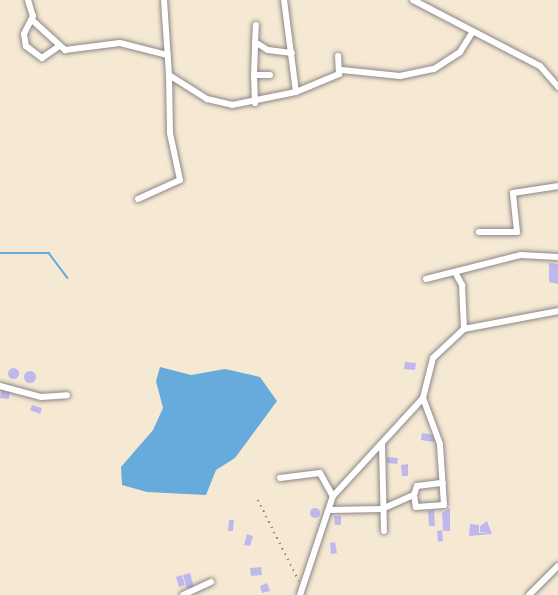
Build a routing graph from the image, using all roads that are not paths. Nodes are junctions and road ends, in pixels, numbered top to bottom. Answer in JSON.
{"nodes":[{"id":1,"x":28,"y":0,"type":"edge"},
{"id":2,"x":164,"y":0,"type":"edge"},
{"id":3,"x":284,"y":0,"type":"edge"},
{"id":4,"x":413,"y":0,"type":"edge"},
{"id":5,"x":32,"y":20,"type":"junction"},
{"id":6,"x":256,"y":25,"type":"dead end"},
{"id":7,"x":472,"y":33,"type":"junction"},
{"id":8,"x":255,"y":42,"type":"junction"},
{"id":9,"x":59,"y":46,"type":"junction"},
{"id":10,"x":292,"y":53,"type":"junction"},
{"id":11,"x":168,"y":55,"type":"junction"},
{"id":12,"x":338,"y":56,"type":"dead end"},
{"id":13,"x":342,"y":70,"type":"junction"},
{"id":14,"x":170,"y":75,"type":"junction"},
{"id":15,"x":255,"y":75,"type":"junction"},
{"id":16,"x":270,"y":75,"type":"dead end"},
{"id":17,"x":558,"y":87,"type":"edge"},
{"id":18,"x":296,"y":92,"type":"junction"},
{"id":19,"x":255,"y":103,"type":"junction"},
{"id":20,"x":558,"y":186,"type":"edge"},
{"id":21,"x":138,"y":199,"type":"dead end"},
{"id":22,"x":479,"y":232,"type":"dead end"},
{"id":23,"x":558,"y":257,"type":"edge"},
{"id":24,"x":456,"y":274,"type":"junction"},
{"id":25,"x":426,"y":279,"type":"dead end"},
{"id":26,"x":558,"y":311,"type":"edge"},
{"id":27,"x":464,"y":329,"type":"junction"},
{"id":28,"x":0,"y":386,"type":"edge"},
{"id":29,"x":67,"y":395,"type":"dead end"},
{"id":30,"x":423,"y":398,"type":"junction"},
{"id":31,"x":382,"y":443,"type":"junction"},
{"id":32,"x":280,"y":478,"type":"dead end"},
{"id":33,"x":443,"y":483,"type":"junction"},
{"id":34,"x":414,"y":495,"type":"junction"},
{"id":35,"x":333,"y":496,"type":"junction"},
{"id":36,"x":382,"y":509,"type":"junction"},
{"id":37,"x":329,"y":510,"type":"junction"},
{"id":38,"x":384,"y":531,"type":"dead end"},
{"id":39,"x":558,"y":566,"type":"edge"},
{"id":40,"x":212,"y":582,"type":"dead end"},
{"id":41,"x":183,"y":595,"type":"edge"},
{"id":42,"x":300,"y":595,"type":"edge"},
{"id":43,"x":529,"y":595,"type":"edge"}],
"edges":[{"from":1,"to":5,"type":"street"},
{"from":2,"to":11,"type":"street"},
{"from":3,"to":10,"type":"street"},
{"from":4,"to":7,"type":"street"},
{"from":5,"to":9,"type":"street"},
{"from":5,"to":9,"type":"street"},
{"from":6,"to":8,"type":"street"},
{"from":7,"to":13,"type":"street"},
{"from":7,"to":17,"type":"street"},
{"from":8,"to":10,"type":"street"},
{"from":8,"to":15,"type":"street"},
{"from":9,"to":11,"type":"street"},
{"from":10,"to":18,"type":"street"},
{"from":11,"to":14,"type":"street"},
{"from":12,"to":13,"type":"street"},
{"from":13,"to":18,"type":"street"},
{"from":14,"to":19,"type":"street"},
{"from":14,"to":21,"type":"street"},
{"from":15,"to":16,"type":"street"},
{"from":15,"to":19,"type":"street"},
{"from":18,"to":19,"type":"street"},
{"from":20,"to":22,"type":"street"},
{"from":23,"to":24,"type":"street"},
{"from":24,"to":25,"type":"street"},
{"from":24,"to":27,"type":"street"},
{"from":26,"to":27,"type":"street"},
{"from":27,"to":30,"type":"street"},
{"from":28,"to":29,"type":"street"},
{"from":30,"to":31,"type":"street"},
{"from":30,"to":33,"type":"street"},
{"from":31,"to":35,"type":"street"},
{"from":31,"to":36,"type":"street"},
{"from":32,"to":35,"type":"street"},
{"from":33,"to":34,"type":"street"},
{"from":33,"to":34,"type":"street"},
{"from":34,"to":36,"type":"street"},
{"from":35,"to":37,"type":"street"},
{"from":36,"to":37,"type":"street"},
{"from":36,"to":38,"type":"street"},
{"from":37,"to":42,"type":"street"},
{"from":39,"to":43,"type":"street"},
{"from":40,"to":41,"type":"street"}]}
